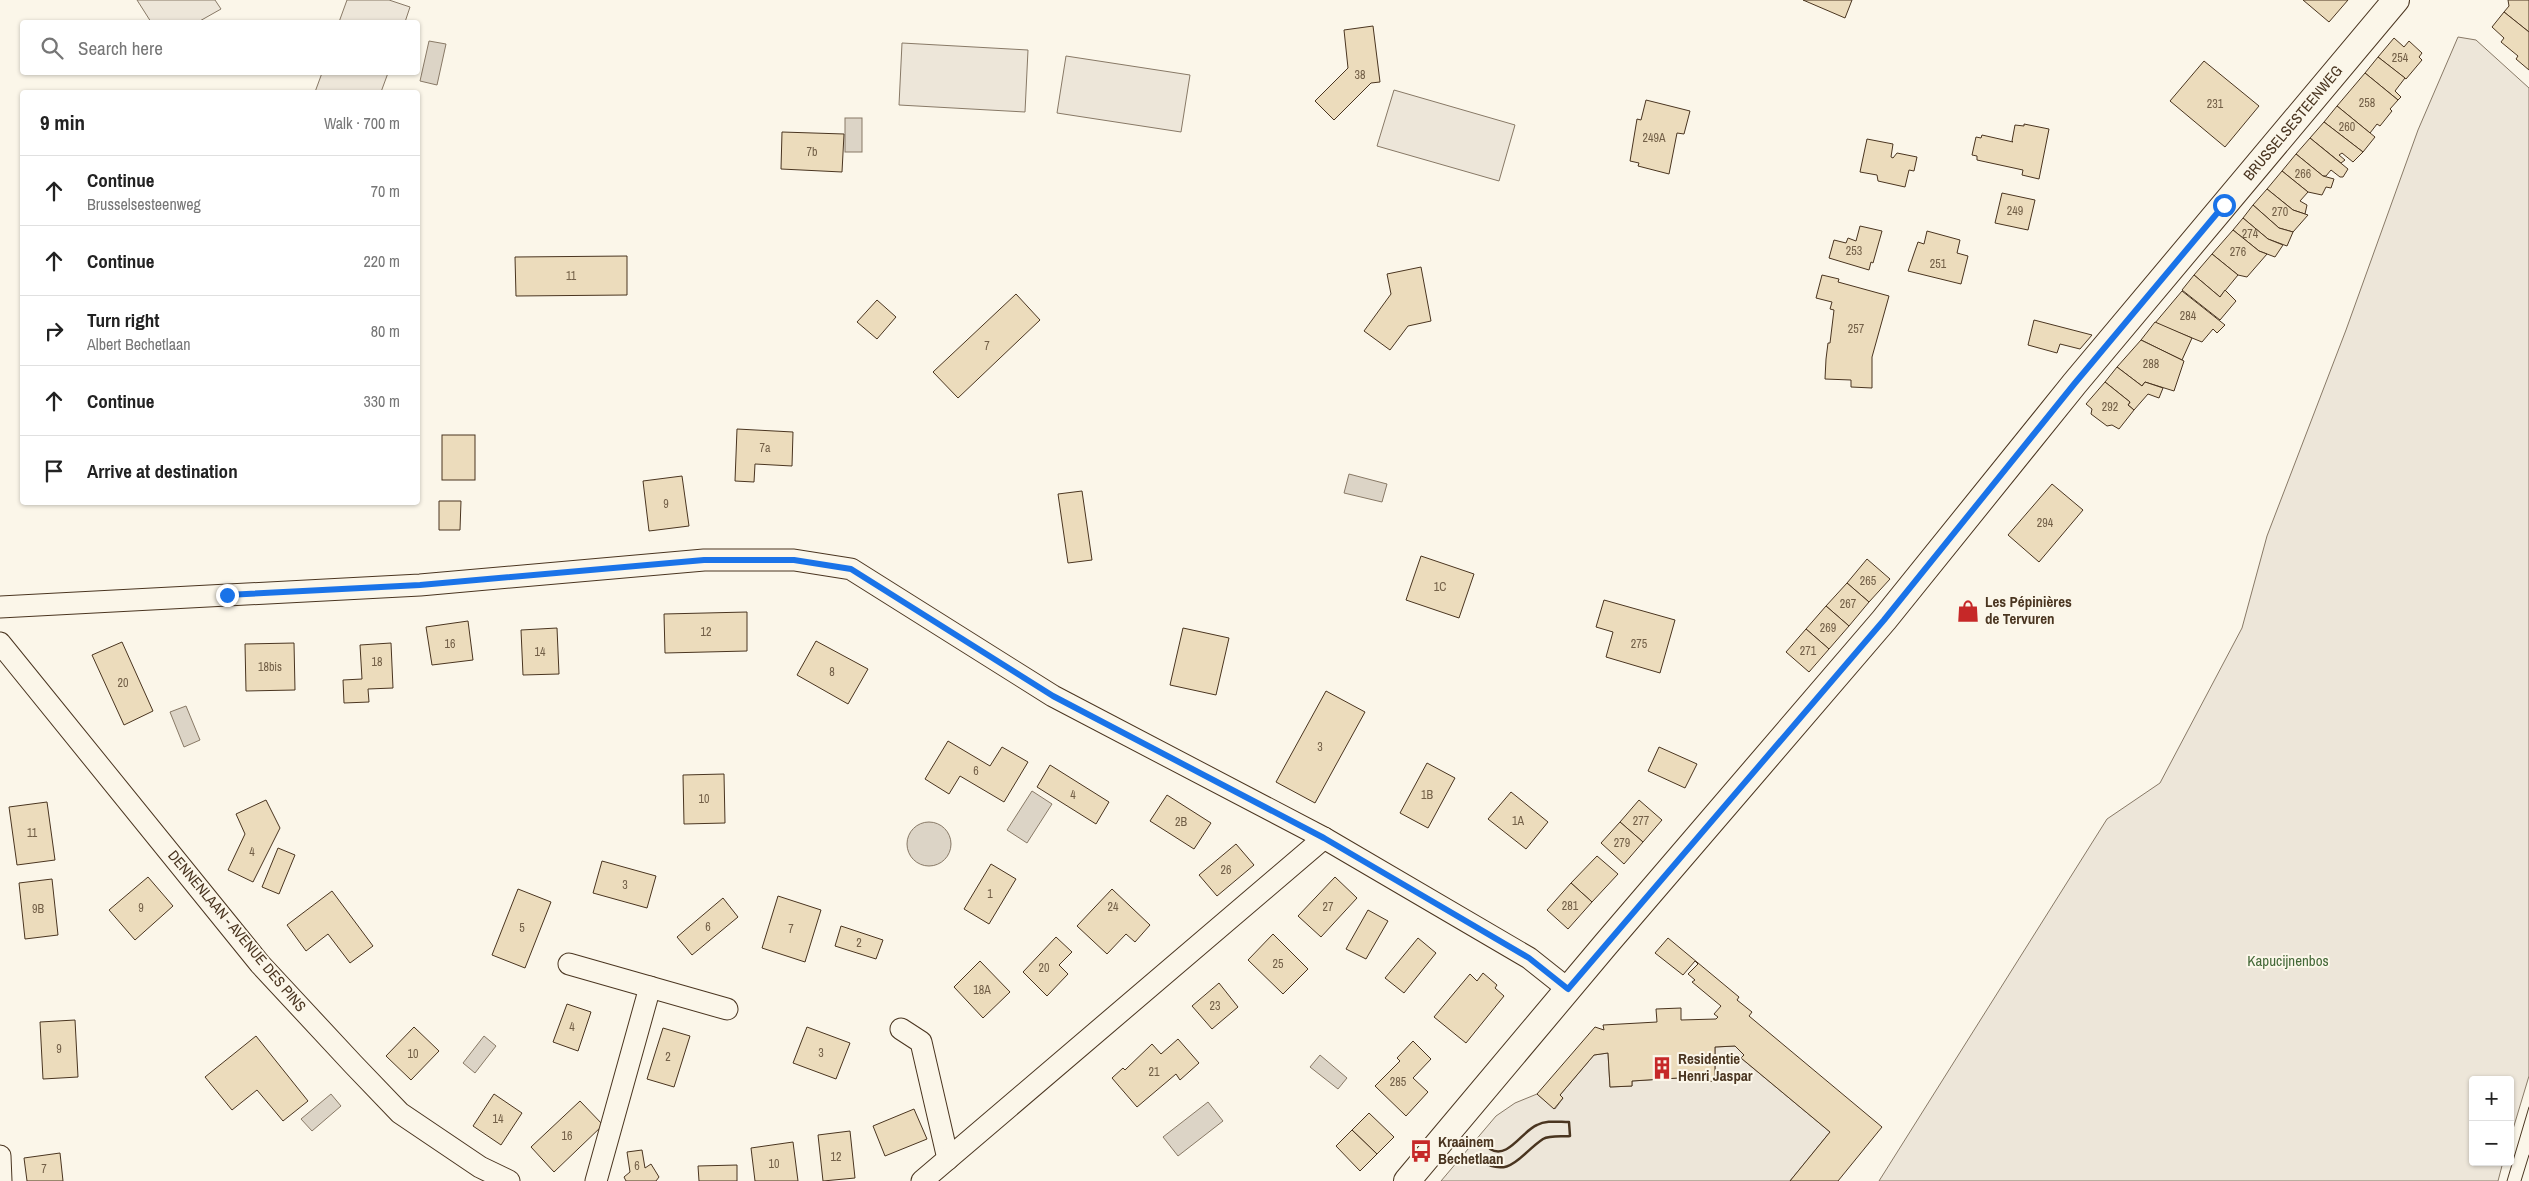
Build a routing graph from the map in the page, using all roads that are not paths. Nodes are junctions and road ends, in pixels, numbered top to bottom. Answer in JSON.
{"nodes":[{"id":1,"x":2396,"y":0,"type":"edge"},
{"id":2,"x":0,"y":607,"type":"edge"},
{"id":3,"x":0,"y":643,"type":"edge"},
{"id":4,"x":1324,"y":838,"type":"junction"},
{"id":5,"x":569,"y":964,"type":"dead end"},
{"id":6,"x":650,"y":987,"type":"junction"},
{"id":7,"x":1568,"y":989,"type":"junction"},
{"id":8,"x":727,"y":1009,"type":"dead end"},
{"id":9,"x":901,"y":1029,"type":"dead end"},
{"id":10,"x":0,"y":1156,"type":"edge"},
{"id":11,"x":948,"y":1159,"type":"junction"},
{"id":12,"x":1,"y":1181,"type":"edge"},
{"id":13,"x":508,"y":1181,"type":"edge"},
{"id":14,"x":596,"y":1181,"type":"edge"},
{"id":15,"x":922,"y":1181,"type":"edge"},
{"id":16,"x":1407,"y":1181,"type":"edge"}],
"edges":[{"from":1,"to":7,"type":"street","name":"BRUSSELSESTEENWEG"},
{"from":2,"to":4,"type":"street"},
{"from":3,"to":13,"type":"street","name":"DENNENLAAN - AVENUE DES PINS"},
{"from":4,"to":7,"type":"street"},
{"from":4,"to":11,"type":"street"},
{"from":5,"to":6,"type":"street"},
{"from":6,"to":8,"type":"street"},
{"from":6,"to":14,"type":"street"},
{"from":7,"to":16,"type":"street","name":"BRUSSELSESTEENWEG"},
{"from":9,"to":11,"type":"street"},
{"from":10,"to":12,"type":"street"},
{"from":11,"to":15,"type":"street"}]}
